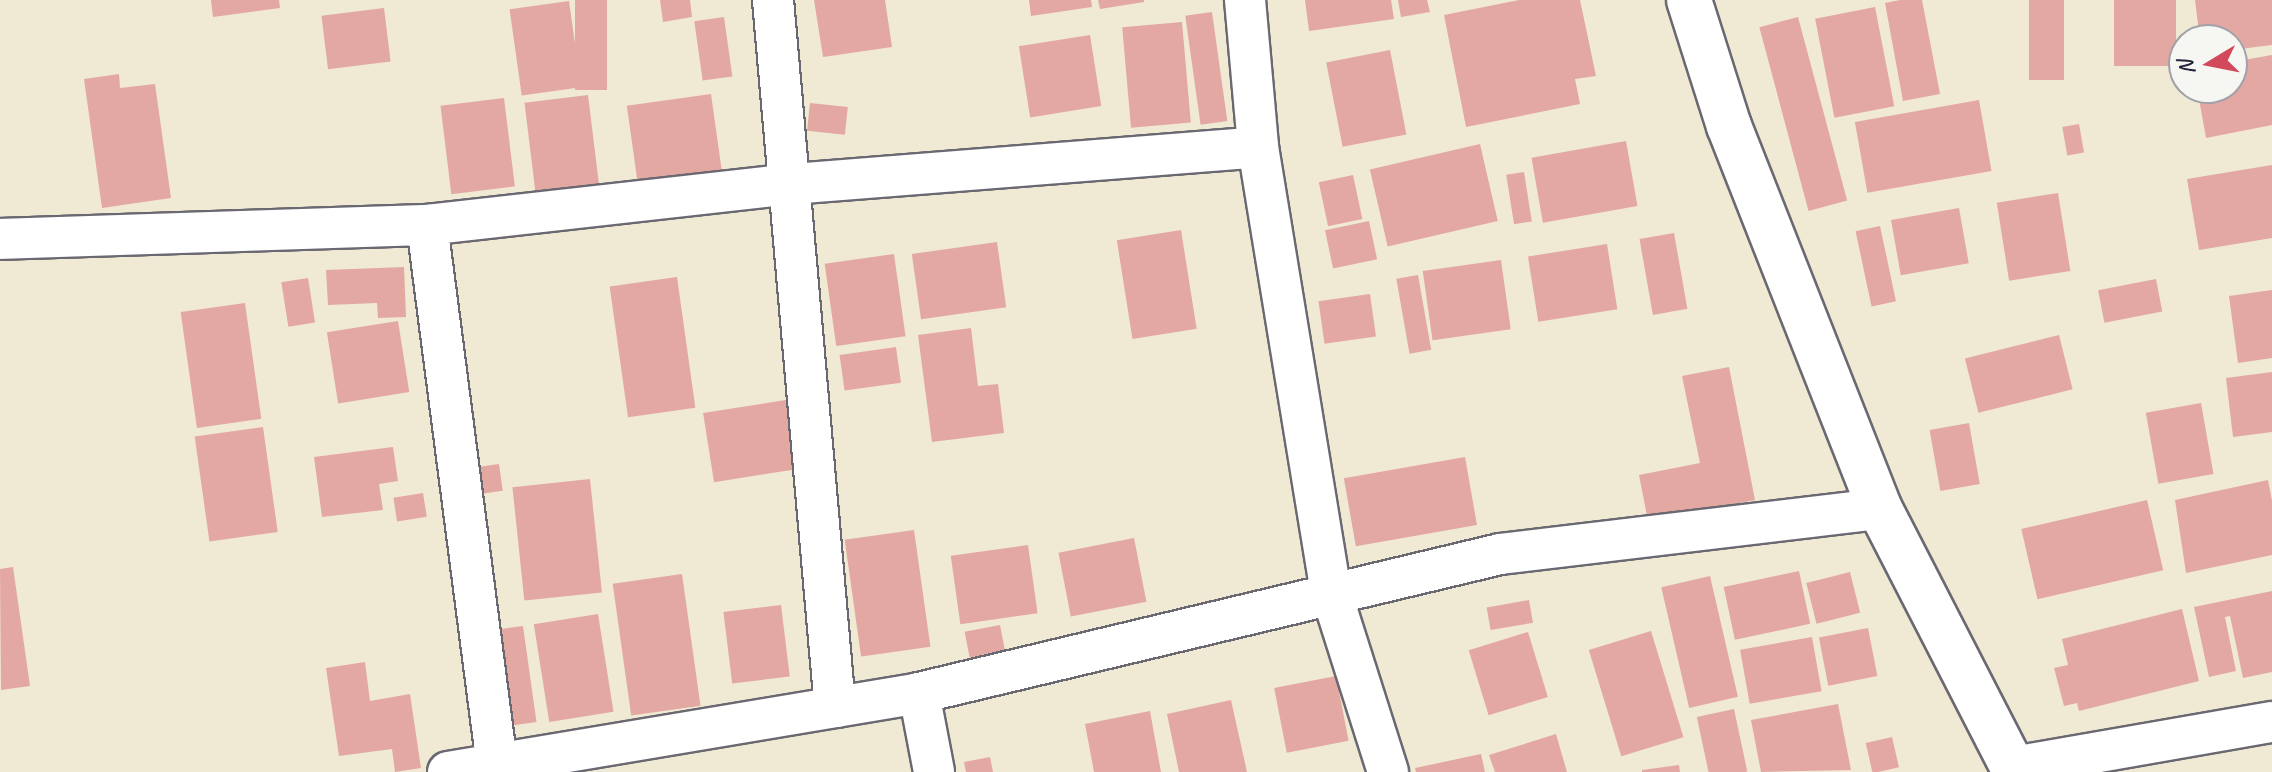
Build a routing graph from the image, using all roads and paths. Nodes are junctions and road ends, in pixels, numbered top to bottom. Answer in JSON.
{"nodes":[{"id":1,"x":773,"y":0,"type":"edge"},
{"id":2,"x":1245,"y":0,"type":"edge"},
{"id":3,"x":1689,"y":0,"type":"edge"},
{"id":4,"x":1258,"y":147,"type":"junction"},
{"id":5,"x":791,"y":184,"type":"junction"},
{"id":6,"x":427,"y":225,"type":"junction"},
{"id":7,"x":0,"y":239,"type":"edge"},
{"id":8,"x":1880,"y":509,"type":"junction"},
{"id":9,"x":1331,"y":592,"type":"junction"},
{"id":10,"x":919,"y":693,"type":"junction"},
{"id":11,"x":835,"y":707,"type":"junction"},
{"id":12,"x":2272,"y":722,"type":"edge"},
{"id":13,"x":497,"y":765,"type":"junction"},
{"id":14,"x":2014,"y":770,"type":"edge"},
{"id":15,"x":448,"y":772,"type":"edge"},
{"id":16,"x":934,"y":772,"type":"edge"},
{"id":17,"x":1388,"y":772,"type":"edge"}],
"edges":[{"from":1,"to":5,"type":"street"},
{"from":2,"to":4,"type":"street"},
{"from":3,"to":8,"type":"main road"},
{"from":4,"to":5,"type":"street"},
{"from":4,"to":9,"type":"street"},
{"from":5,"to":6,"type":"street"},
{"from":5,"to":11,"type":"street"},
{"from":6,"to":7,"type":"street"},
{"from":6,"to":13,"type":"street"},
{"from":8,"to":9,"type":"street"},
{"from":8,"to":14,"type":"main road"},
{"from":9,"to":10,"type":"street"},
{"from":9,"to":17,"type":"street"},
{"from":10,"to":11,"type":"street"},
{"from":10,"to":16,"type":"street"},
{"from":11,"to":13,"type":"street"},
{"from":12,"to":14,"type":"street"},
{"from":13,"to":15,"type":"street"}]}
